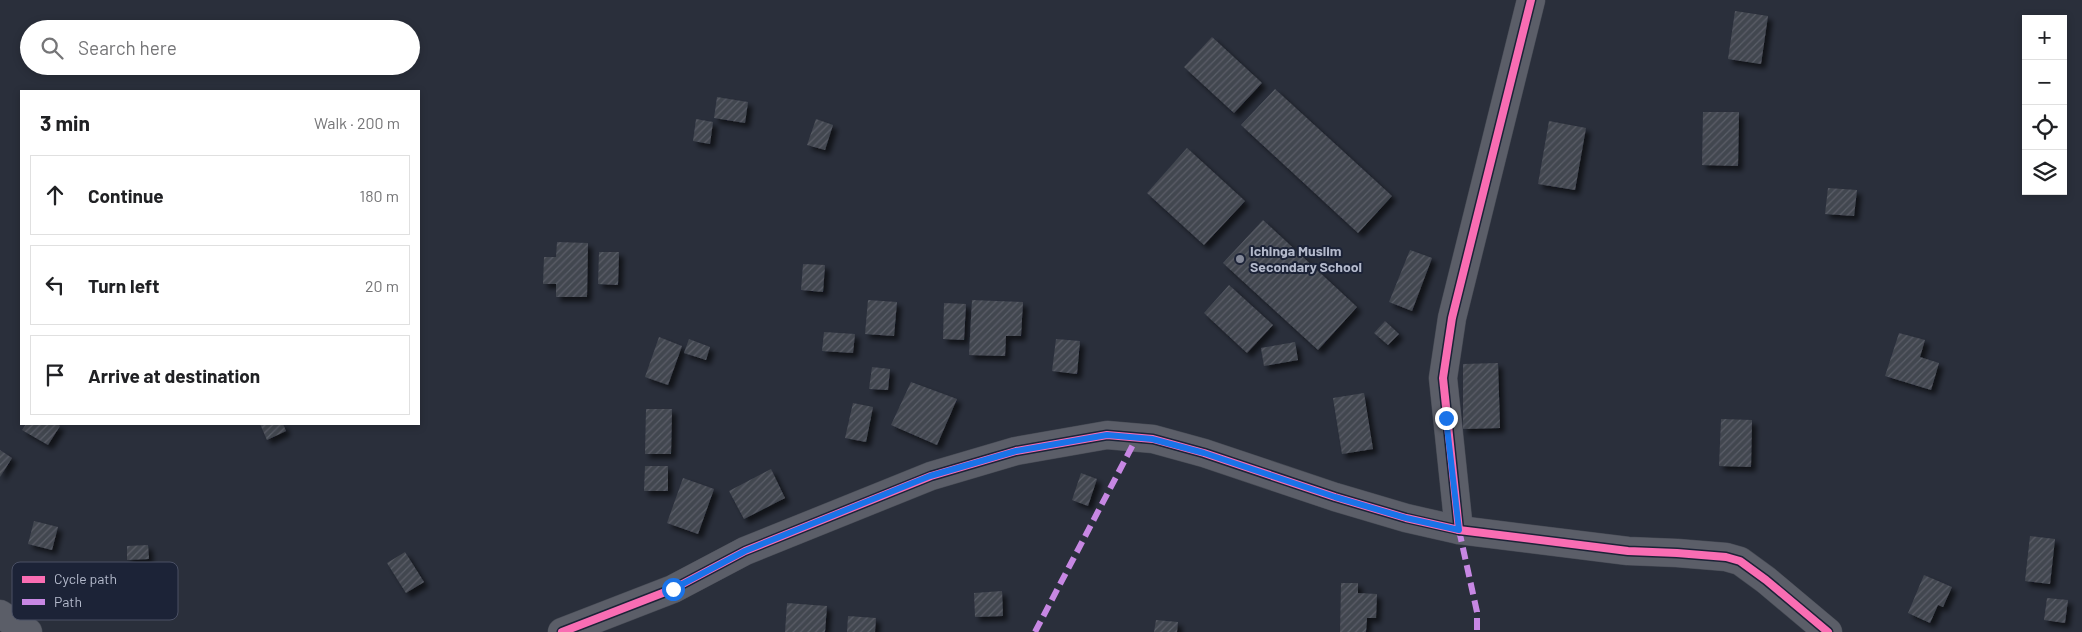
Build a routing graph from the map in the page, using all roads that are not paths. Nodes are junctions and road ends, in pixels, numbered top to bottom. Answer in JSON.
{"nodes":[{"id":1,"x":1531,"y":0,"type":"edge"},
{"id":2,"x":1459,"y":530,"type":"junction"},
{"id":3,"x":0,"y":614,"type":"edge"},
{"id":4,"x":28,"y":632,"type":"edge"},
{"id":5,"x":562,"y":632,"type":"edge"},
{"id":6,"x":1828,"y":632,"type":"edge"}],
"edges":[{"from":1,"to":2,"type":"street"},
{"from":2,"to":5,"type":"street"},
{"from":2,"to":6,"type":"street"},
{"from":3,"to":4,"type":"street"}]}
